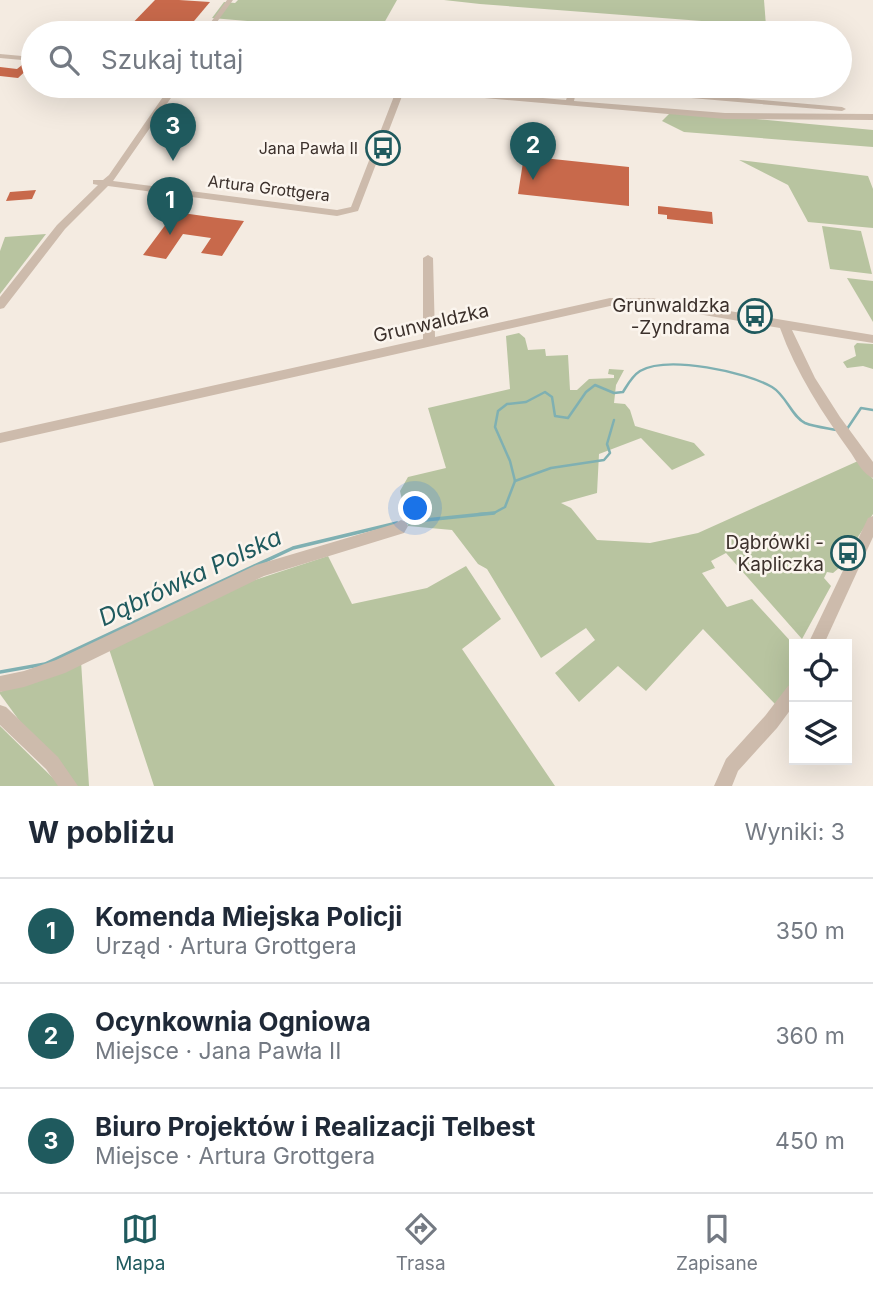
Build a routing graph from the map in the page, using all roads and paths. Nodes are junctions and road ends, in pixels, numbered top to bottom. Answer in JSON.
{"nodes":[{"id":1,"x":230,"y":0,"type":"edge"},
{"id":2,"x":215,"y":21,"type":"edge"},
{"id":3,"x":0,"y":56,"type":"edge"},
{"id":4,"x":21,"y":58,"type":"edge"},
{"id":5,"x":164,"y":98,"type":"edge"},
{"id":6,"x":398,"y":98,"type":"edge"},
{"id":7,"x":517,"y":98,"type":"edge"},
{"id":8,"x":570,"y":98,"type":"edge"},
{"id":9,"x":707,"y":98,"type":"edge"},
{"id":10,"x":569,"y":102,"type":"junction"},
{"id":11,"x":870,"y":114,"type":"edge"},
{"id":12,"x":873,"y":126,"type":"edge"},
{"id":13,"x":102,"y":183,"type":"junction"},
{"id":14,"x":428,"y":258,"type":"dead end"},
{"id":15,"x":0,"y":304,"type":"edge"},
{"id":16,"x":785,"y":325,"type":"junction"},
{"id":17,"x":873,"y":339,"type":"edge"},
{"id":18,"x":429,"y":341,"type":"junction"},
{"id":19,"x":0,"y":438,"type":"edge"},
{"id":20,"x":873,"y":472,"type":"edge"},
{"id":21,"x":873,"y":522,"type":"edge"},
{"id":22,"x":401,"y":526,"type":"dead end"},
{"id":23,"x":818,"y":639,"type":"edge"},
{"id":24,"x":0,"y":684,"type":"edge"},
{"id":25,"x":789,"y":699,"type":"edge"},
{"id":26,"x":0,"y":713,"type":"edge"},
{"id":27,"x":69,"y":786,"type":"edge"},
{"id":28,"x":723,"y":786,"type":"edge"}],
"edges":[{"from":1,"to":2,"type":"street"},
{"from":3,"to":4,"type":"street"},
{"from":5,"to":13,"type":"street"},
{"from":6,"to":13,"type":"street","name":"Artura Grottgera"},
{"from":7,"to":10,"type":"street"},
{"from":8,"to":10,"type":"street"},
{"from":9,"to":11,"type":"street"},
{"from":10,"to":11,"type":"street"},
{"from":11,"to":12,"type":"street"},
{"from":13,"to":15,"type":"street"},
{"from":14,"to":18,"type":"street"},
{"from":16,"to":17,"type":"street","name":"Grunwaldzka"},
{"from":16,"to":18,"type":"street","name":"Grunwaldzka"},
{"from":16,"to":20,"type":"street"},
{"from":18,"to":19,"type":"street","name":"Grunwaldzka"},
{"from":21,"to":23,"type":"street"},
{"from":22,"to":24,"type":"street"},
{"from":25,"to":28,"type":"street"},
{"from":26,"to":27,"type":"street"}]}
